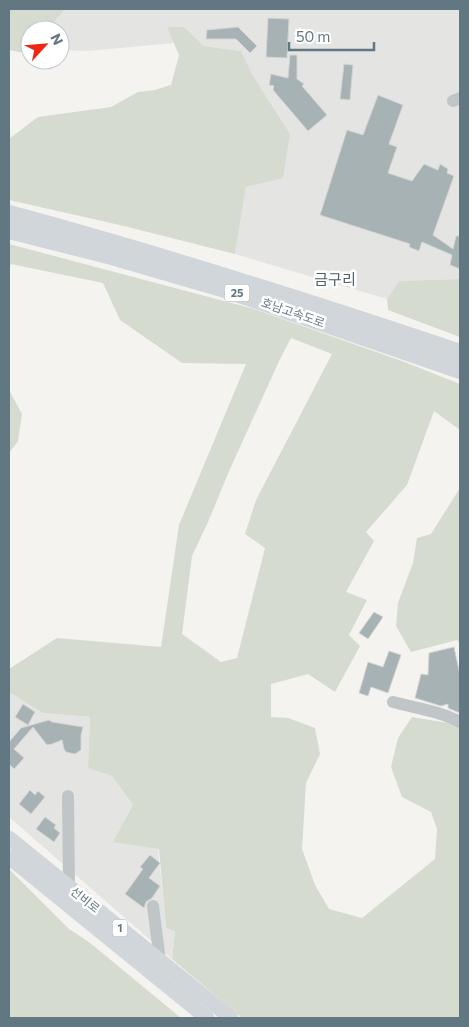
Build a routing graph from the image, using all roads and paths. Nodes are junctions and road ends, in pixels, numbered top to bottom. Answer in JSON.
{"nodes":[{"id":1,"x":9,"y":214,"type":"edge"},
{"id":2,"x":9,"y":230,"type":"edge"},
{"id":3,"x":460,"y":353,"type":"edge"},
{"id":4,"x":460,"y":370,"type":"edge"},
{"id":5,"x":393,"y":702,"type":"dead end"},
{"id":6,"x":460,"y":722,"type":"edge"},
{"id":7,"x":68,"y":796,"type":"dead end"},
{"id":8,"x":9,"y":838,"type":"edge"},
{"id":9,"x":9,"y":857,"type":"edge"},
{"id":10,"x":69,"y":887,"type":"junction"},
{"id":11,"x":153,"y":906,"type":"dead end"},
{"id":12,"x":160,"y":961,"type":"junction"},
{"id":13,"x":207,"y":1018,"type":"edge"},
{"id":14,"x":231,"y":1018,"type":"edge"}],
"edges":[{"from":1,"to":3,"type":"highway","name":"호남고속도로","number":"25"},
{"from":2,"to":4,"type":"highway","name":"호남고속도로","number":"25"},
{"from":5,"to":6,"type":"street"},
{"from":7,"to":10,"type":"street"},
{"from":8,"to":10,"type":"main road","name":"선비로","number":"1"},
{"from":9,"to":13,"type":"main road","name":"선비로","number":"1"},
{"from":10,"to":12,"type":"main road","name":"선비로","number":"1"},
{"from":11,"to":12,"type":"street"},
{"from":12,"to":14,"type":"main road","name":"선비로","number":"1"}]}
